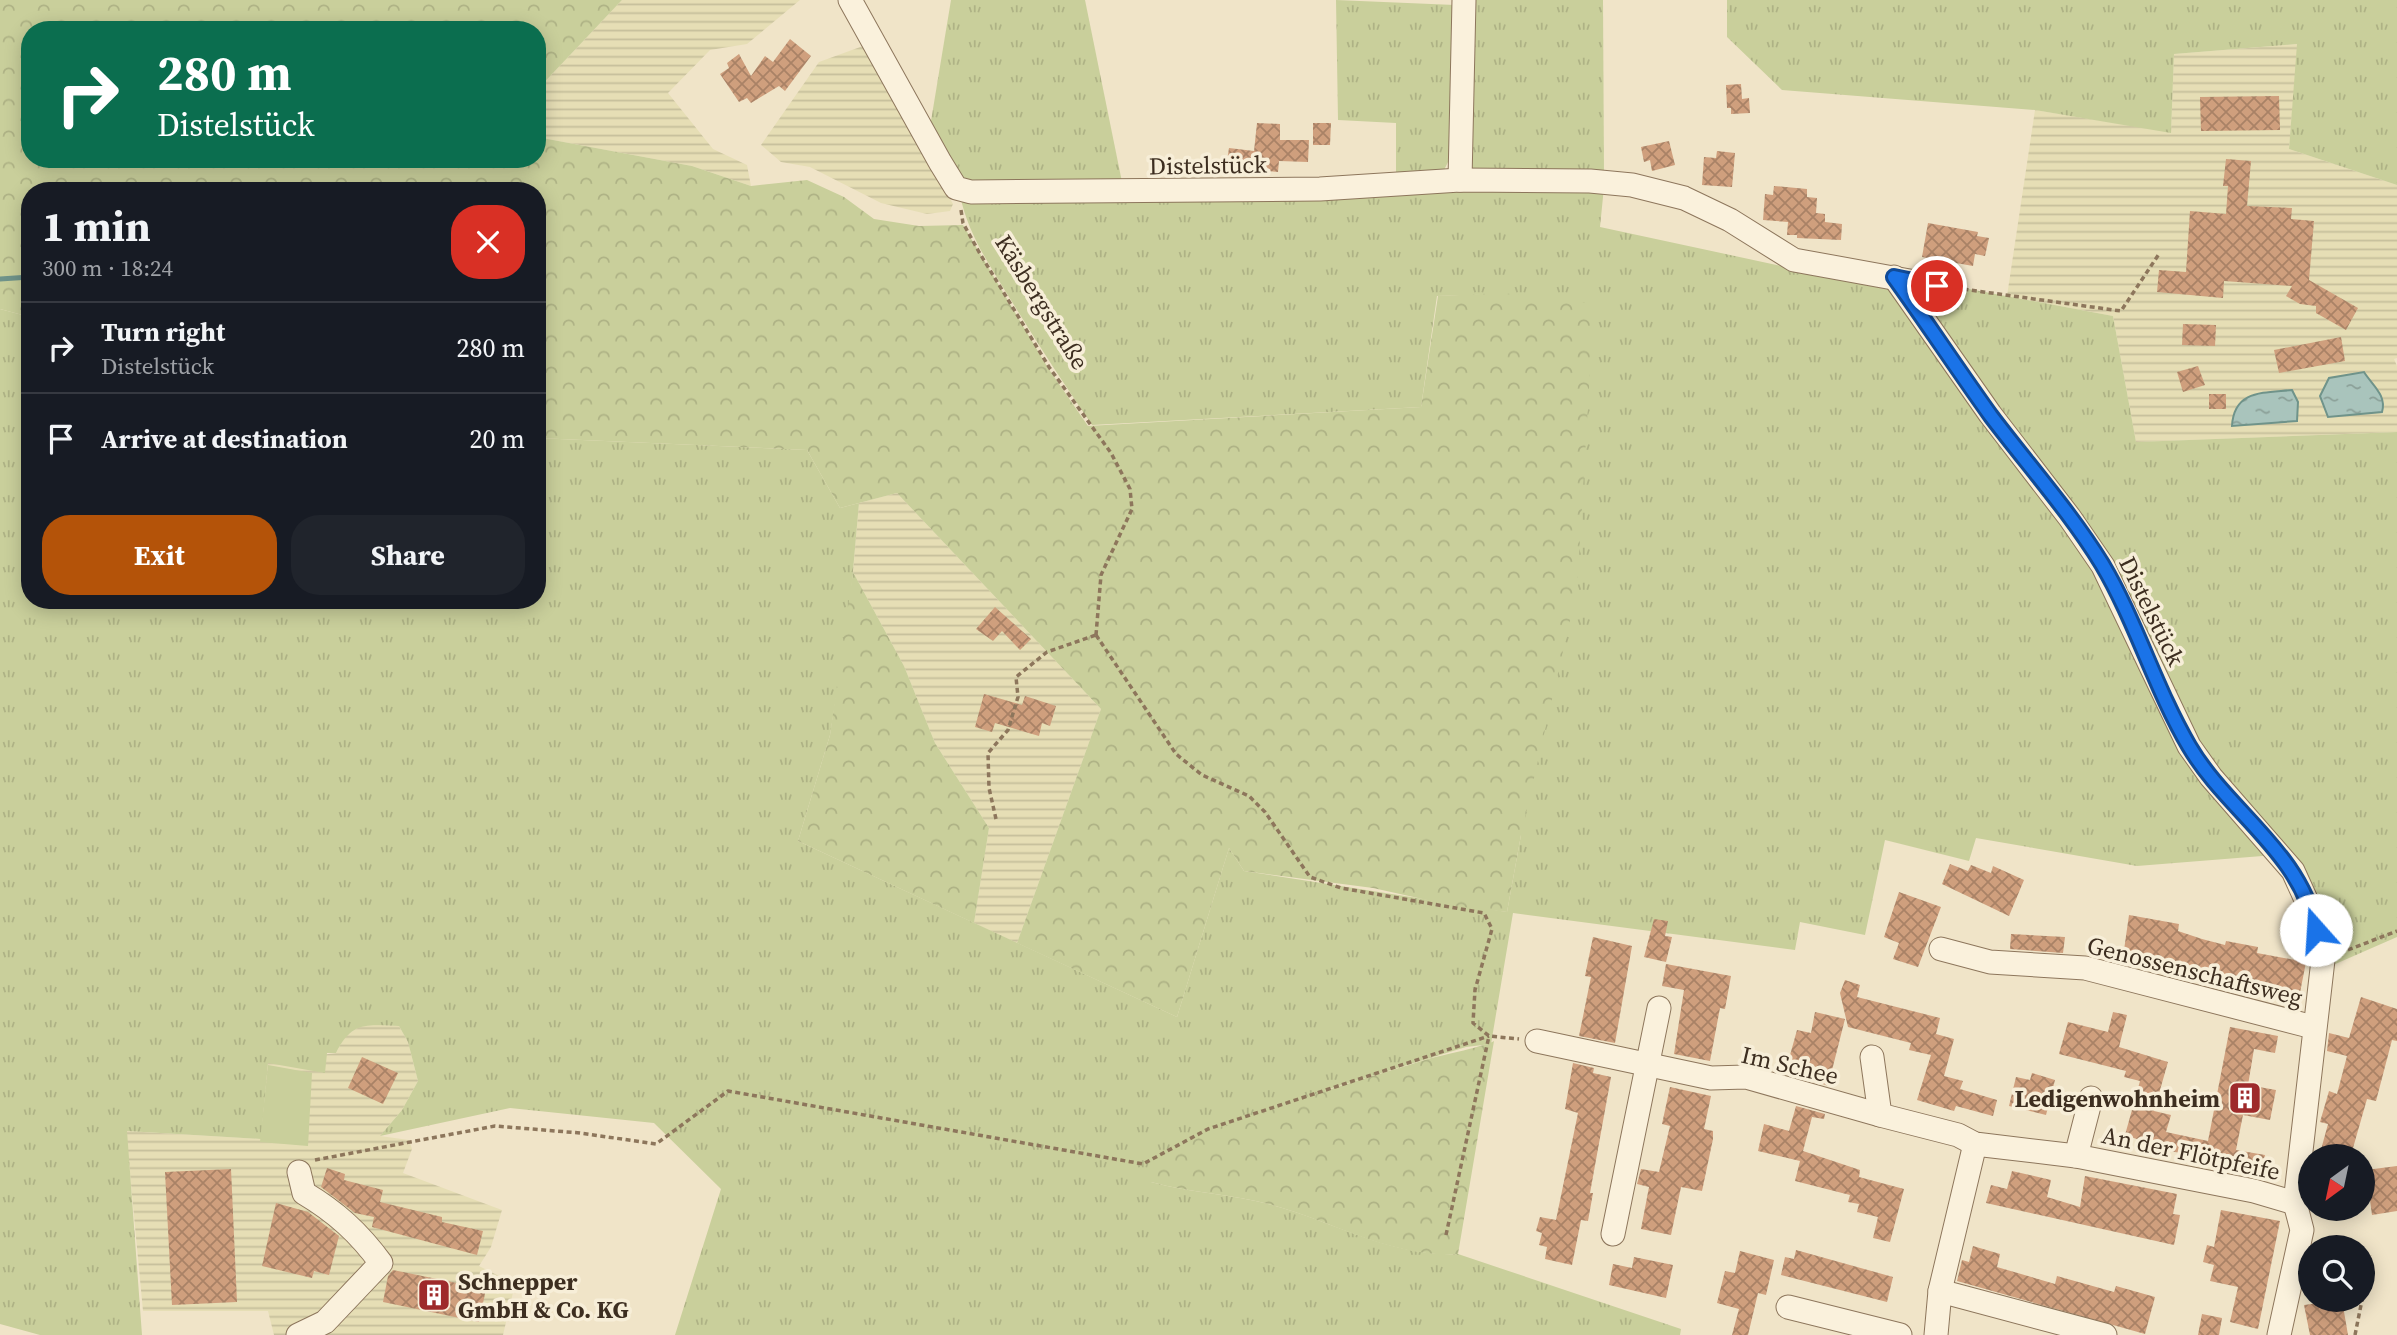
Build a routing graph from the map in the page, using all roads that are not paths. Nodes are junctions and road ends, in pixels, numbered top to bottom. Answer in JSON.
{"nodes":[{"id":1,"x":850,"y":0,"type":"edge"},
{"id":2,"x":1464,"y":0,"type":"edge"},
{"id":3,"x":1460,"y":180,"type":"junction"},
{"id":4,"x":1894,"y":277,"type":"junction"},
{"id":5,"x":1937,"y":286,"type":"road end"},
{"id":6,"x":1941,"y":949,"type":"dead end"},
{"id":7,"x":2318,"y":983,"type":"joint"},
{"id":8,"x":1659,"y":1008,"type":"dead end"},
{"id":9,"x":2312,"y":1027,"type":"junction"},
{"id":10,"x":1537,"y":1041,"type":"road end"},
{"id":11,"x":1872,"y":1056,"type":"dead end"},
{"id":12,"x":1646,"y":1062,"type":"junction"},
{"id":13,"x":2091,"y":1098,"type":"dead end"},
{"id":14,"x":1880,"y":1115,"type":"junction"},
{"id":15,"x":1975,"y":1144,"type":"junction"},
{"id":16,"x":2076,"y":1156,"type":"junction"},
{"id":17,"x":299,"y":1172,"type":"road end"},
{"id":18,"x":2295,"y":1203,"type":"junction"},
{"id":19,"x":1613,"y":1234,"type":"dead end"},
{"id":20,"x":1940,"y":1291,"type":"junction"},
{"id":21,"x":1788,"y":1307,"type":"dead end"},
{"id":22,"x":298,"y":1335,"type":"edge"},
{"id":23,"x":1900,"y":1335,"type":"edge"},
{"id":24,"x":1936,"y":1335,"type":"edge"},
{"id":25,"x":2105,"y":1335,"type":"edge"},
{"id":26,"x":2279,"y":1335,"type":"edge"}],
"edges":[{"from":1,"to":3,"type":"street","name":"Distelstück"},
{"from":2,"to":3,"type":"street"},
{"from":3,"to":4,"type":"street","name":"Distelstück"},
{"from":4,"to":5,"type":"street","name":"Distelstück"},
{"from":4,"to":7,"type":"street","name":"Distelstück"},
{"from":6,"to":9,"type":"street","name":"Genossenschaftsweg"},
{"from":7,"to":9,"type":"street","name":"Genossenschaftsweg"},
{"from":8,"to":12,"type":"street"},
{"from":9,"to":18,"type":"street","name":"Genossenschaftsweg"},
{"from":10,"to":12,"type":"street","name":"Im Schee"},
{"from":11,"to":14,"type":"street"},
{"from":12,"to":14,"type":"street","name":"Im Schee"},
{"from":12,"to":19,"type":"street"},
{"from":13,"to":16,"type":"street","name":"An der Flötpfeife"},
{"from":14,"to":15,"type":"street","name":"An der Flötpfeife"},
{"from":15,"to":16,"type":"street","name":"An der Flötpfeife"},
{"from":15,"to":20,"type":"street"},
{"from":16,"to":18,"type":"street","name":"An der Flötpfeife"},
{"from":17,"to":22,"type":"street"},
{"from":18,"to":26,"type":"street","name":"Genossenschaftsweg"},
{"from":20,"to":24,"type":"street"},
{"from":20,"to":25,"type":"street"},
{"from":21,"to":23,"type":"street"}]}
